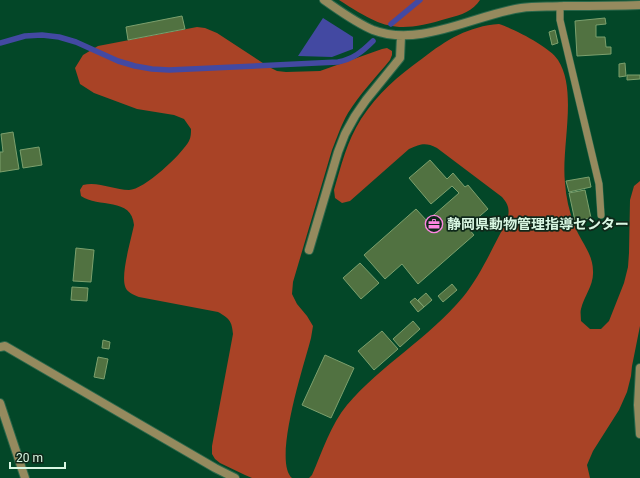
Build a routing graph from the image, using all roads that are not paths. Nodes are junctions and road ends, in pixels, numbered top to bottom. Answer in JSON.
{"nodes":[{"id":1,"x":324,"y":0,"type":"edge"},
{"id":2,"x":640,"y":5,"type":"edge"},
{"id":3,"x":560,"y":6,"type":"junction"},
{"id":4,"x":401,"y":36,"type":"junction"},
{"id":5,"x":601,"y":215,"type":"dead end"},
{"id":6,"x":309,"y":250,"type":"dead end"},
{"id":7,"x":0,"y":347,"type":"edge"},
{"id":8,"x":640,"y":368,"type":"edge"},
{"id":9,"x":0,"y":403,"type":"edge"},
{"id":10,"x":640,"y":434,"type":"edge"},
{"id":11,"x":25,"y":478,"type":"edge"},
{"id":12,"x":234,"y":478,"type":"edge"}],
"edges":[{"from":1,"to":4,"type":"street"},
{"from":2,"to":3,"type":"street"},
{"from":3,"to":4,"type":"street"},
{"from":3,"to":5,"type":"lane"},
{"from":4,"to":6,"type":"street"},
{"from":7,"to":12,"type":"street"},
{"from":8,"to":10,"type":"street"},
{"from":9,"to":11,"type":"street"}]}
